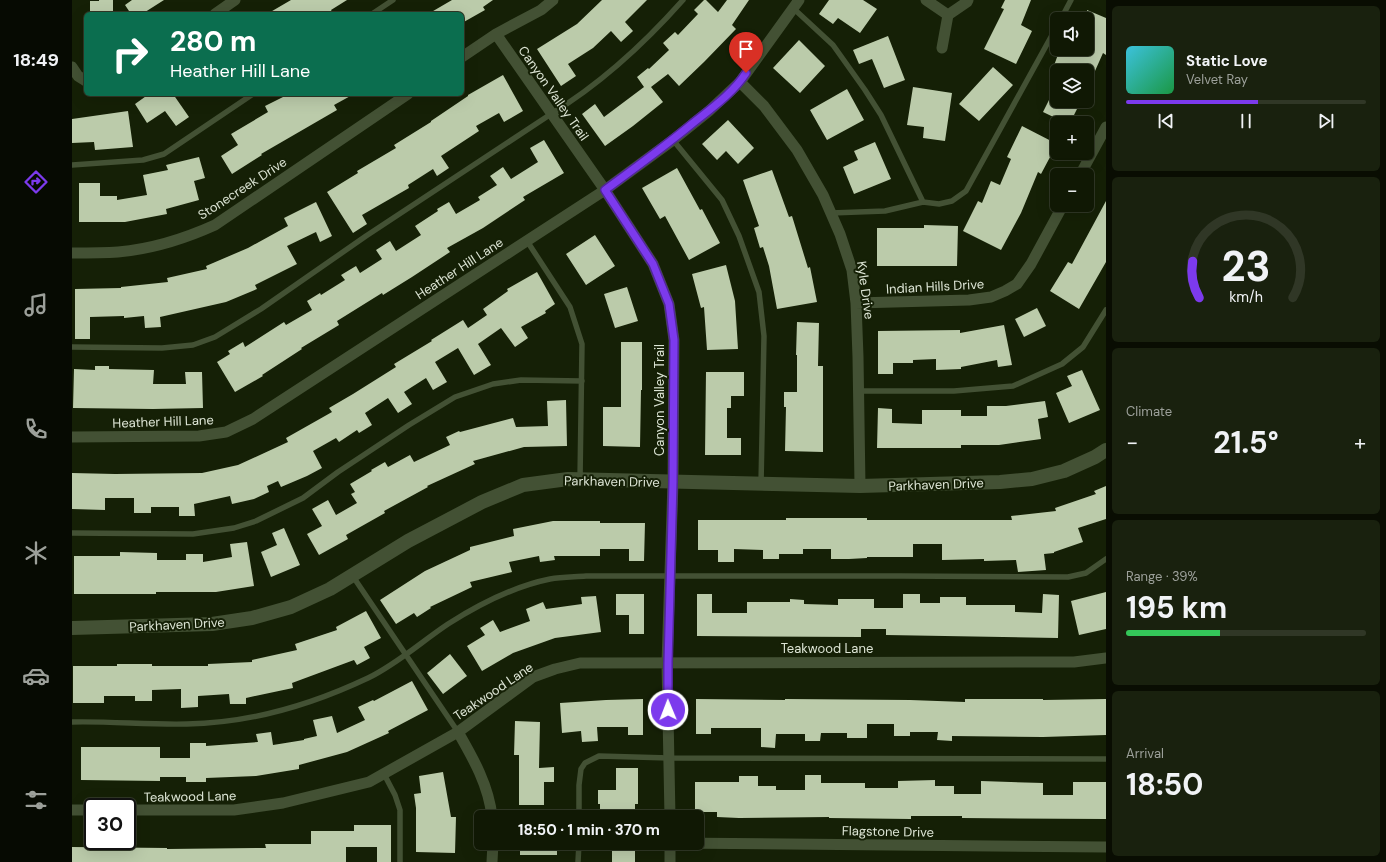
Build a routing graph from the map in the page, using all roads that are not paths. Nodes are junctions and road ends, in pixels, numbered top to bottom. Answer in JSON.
{"nodes":[{"id":1,"x":235,"y":0,"type":"edge"},
{"id":2,"x":393,"y":0,"type":"edge"},
{"id":3,"x":553,"y":0,"type":"edge"},
{"id":4,"x":684,"y":0,"type":"edge"},
{"id":5,"x":926,"y":0,"type":"edge"},
{"id":6,"x":968,"y":0,"type":"edge"},
{"id":7,"x":1071,"y":0,"type":"edge"},
{"id":8,"x":796,"y":4,"type":"edge"},
{"id":9,"x":218,"y":12,"type":"edge"},
{"id":10,"x":375,"y":12,"type":"edge"},
{"id":11,"x":1065,"y":12,"type":"edge"},
{"id":12,"x":948,"y":15,"type":"junction"},
{"id":13,"x":496,"y":34,"type":"junction"},
{"id":14,"x":1050,"y":39,"type":"edge"},
{"id":15,"x":942,"y":48,"type":"dead end"},
{"id":16,"x":464,"y":56,"type":"edge"},
{"id":17,"x":72,"y":67,"type":"edge"},
{"id":18,"x":84,"y":79,"type":"edge"},
{"id":19,"x":740,"y":82,"type":"junction"},
{"id":20,"x":250,"y":96,"type":"edge"},
{"id":21,"x":405,"y":96,"type":"edge"},
{"id":22,"x":551,"y":114,"type":"junction"},
{"id":23,"x":1106,"y":127,"type":"edge"},
{"id":24,"x":673,"y":140,"type":"junction"},
{"id":25,"x":72,"y":165,"type":"edge"},
{"id":26,"x":1084,"y":168,"type":"edge"},
{"id":27,"x":605,"y":190,"type":"junction"},
{"id":28,"x":923,"y":202,"type":"junction"},
{"id":29,"x":1059,"y":212,"type":"edge"},
{"id":30,"x":831,"y":214,"type":"junction"},
{"id":31,"x":527,"y":241,"type":"junction"},
{"id":32,"x":72,"y":253,"type":"edge"},
{"id":33,"x":856,"y":303,"type":"junction"},
{"id":34,"x":1106,"y":310,"type":"edge"},
{"id":35,"x":72,"y":347,"type":"edge"},
{"id":36,"x":582,"y":381,"type":"junction"},
{"id":37,"x":859,"y":391,"type":"junction"},
{"id":38,"x":72,"y":436,"type":"edge"},
{"id":39,"x":1106,"y":450,"type":"edge"},
{"id":40,"x":580,"y":479,"type":"junction"},
{"id":41,"x":673,"y":482,"type":"junction"},
{"id":42,"x":761,"y":484,"type":"junction"},
{"id":43,"x":860,"y":486,"type":"junction"},
{"id":44,"x":72,"y":533,"type":"edge"},
{"id":45,"x":1106,"y":559,"type":"edge"},
{"id":46,"x":352,"y":575,"type":"junction"},
{"id":47,"x":670,"y":576,"type":"junction"},
{"id":48,"x":72,"y":628,"type":"edge"},
{"id":49,"x":406,"y":654,"type":"junction"},
{"id":50,"x":1106,"y":658,"type":"edge"},
{"id":51,"x":668,"y":663,"type":"junction"},
{"id":52,"x":72,"y":722,"type":"edge"},
{"id":53,"x":458,"y":732,"type":"junction"},
{"id":54,"x":669,"y":758,"type":"junction"},
{"id":55,"x":1106,"y":759,"type":"edge"},
{"id":56,"x":384,"y":774,"type":"junction"},
{"id":57,"x":72,"y":810,"type":"edge"},
{"id":58,"x":84,"y":810,"type":"edge"},
{"id":59,"x":136,"y":810,"type":"edge"},
{"id":60,"x":491,"y":810,"type":"edge"},
{"id":61,"x":579,"y":810,"type":"edge"},
{"id":62,"x":670,"y":810,"type":"edge"},
{"id":63,"x":704,"y":843,"type":"edge"},
{"id":64,"x":1106,"y":847,"type":"edge"},
{"id":65,"x":493,"y":850,"type":"edge"},
{"id":66,"x":579,"y":850,"type":"edge"},
{"id":67,"x":670,"y":850,"type":"edge"},
{"id":68,"x":400,"y":862,"type":"edge"},
{"id":69,"x":492,"y":862,"type":"edge"},
{"id":70,"x":578,"y":862,"type":"edge"},
{"id":71,"x":670,"y":862,"type":"edge"}],
"edges":[{"from":1,"to":9,"type":"street"},
{"from":2,"to":10,"type":"lane"},
{"from":3,"to":13,"type":"street"},
{"from":4,"to":22,"type":"lane"},
{"from":5,"to":12,"type":"street"},
{"from":6,"to":12,"type":"street"},
{"from":7,"to":11,"type":"lane"},
{"from":8,"to":19,"type":"street","name":"Heather Hill Lane"},
{"from":8,"to":28,"type":"lane"},
{"from":12,"to":15,"type":"street"},
{"from":13,"to":16,"type":"street"},
{"from":13,"to":22,"type":"street","name":"Canyon Valley Trail"},
{"from":14,"to":28,"type":"lane"},
{"from":17,"to":18,"type":"street"},
{"from":19,"to":24,"type":"street","name":"Heather Hill Lane"},
{"from":19,"to":30,"type":"street","name":"Kyle Drive"},
{"from":20,"to":25,"type":"lane"},
{"from":21,"to":32,"type":"street","name":"Stonecreek Drive"},
{"from":22,"to":27,"type":"street","name":"Canyon Valley Trail"},
{"from":22,"to":35,"type":"lane"},
{"from":23,"to":26,"type":"street"},
{"from":24,"to":27,"type":"street","name":"Heather Hill Lane"},
{"from":24,"to":42,"type":"lane"},
{"from":27,"to":31,"type":"street","name":"Heather Hill Lane"},
{"from":27,"to":41,"type":"street","name":"Canyon Valley Trail"},
{"from":28,"to":30,"type":"lane"},
{"from":29,"to":33,"type":"street","name":"Indian Hills Drive"},
{"from":30,"to":33,"type":"street","name":"Kyle Drive"},
{"from":31,"to":36,"type":"lane"},
{"from":31,"to":38,"type":"street","name":"Heather Hill Lane"},
{"from":33,"to":37,"type":"street","name":"Kyle Drive"},
{"from":34,"to":37,"type":"lane"},
{"from":36,"to":40,"type":"lane"},
{"from":36,"to":44,"type":"lane"},
{"from":37,"to":43,"type":"street","name":"Kyle Drive"},
{"from":39,"to":43,"type":"street","name":"Parkhaven Drive"},
{"from":40,"to":41,"type":"street","name":"Parkhaven Drive"},
{"from":40,"to":46,"type":"street","name":"Parkhaven Drive"},
{"from":41,"to":42,"type":"street","name":"Parkhaven Drive"},
{"from":41,"to":47,"type":"street","name":"Canyon Valley Trail"},
{"from":42,"to":43,"type":"street","name":"Parkhaven Drive"},
{"from":45,"to":47,"type":"lane"},
{"from":46,"to":48,"type":"street","name":"Parkhaven Drive"},
{"from":46,"to":49,"type":"lane"},
{"from":47,"to":49,"type":"lane"},
{"from":47,"to":51,"type":"street","name":"Canyon Valley Trail"},
{"from":49,"to":52,"type":"lane"},
{"from":49,"to":53,"type":"lane"},
{"from":50,"to":51,"type":"street","name":"Teakwood Lane"},
{"from":51,"to":53,"type":"street","name":"Teakwood Lane"},
{"from":51,"to":54,"type":"street","name":"Canyon Valley Trail"},
{"from":53,"to":56,"type":"street","name":"Teakwood Lane"},
{"from":53,"to":60,"type":"street"},
{"from":54,"to":55,"type":"lane"},
{"from":54,"to":61,"type":"lane"},
{"from":54,"to":62,"type":"street","name":"Canyon Valley Trail"},
{"from":56,"to":59,"type":"street","name":"Teakwood Lane"},
{"from":56,"to":68,"type":"lane"},
{"from":57,"to":58,"type":"street"},
{"from":63,"to":64,"type":"street","name":"Flagstone Drive"},
{"from":65,"to":69,"type":"street"},
{"from":66,"to":70,"type":"lane"},
{"from":67,"to":71,"type":"street"}]}
